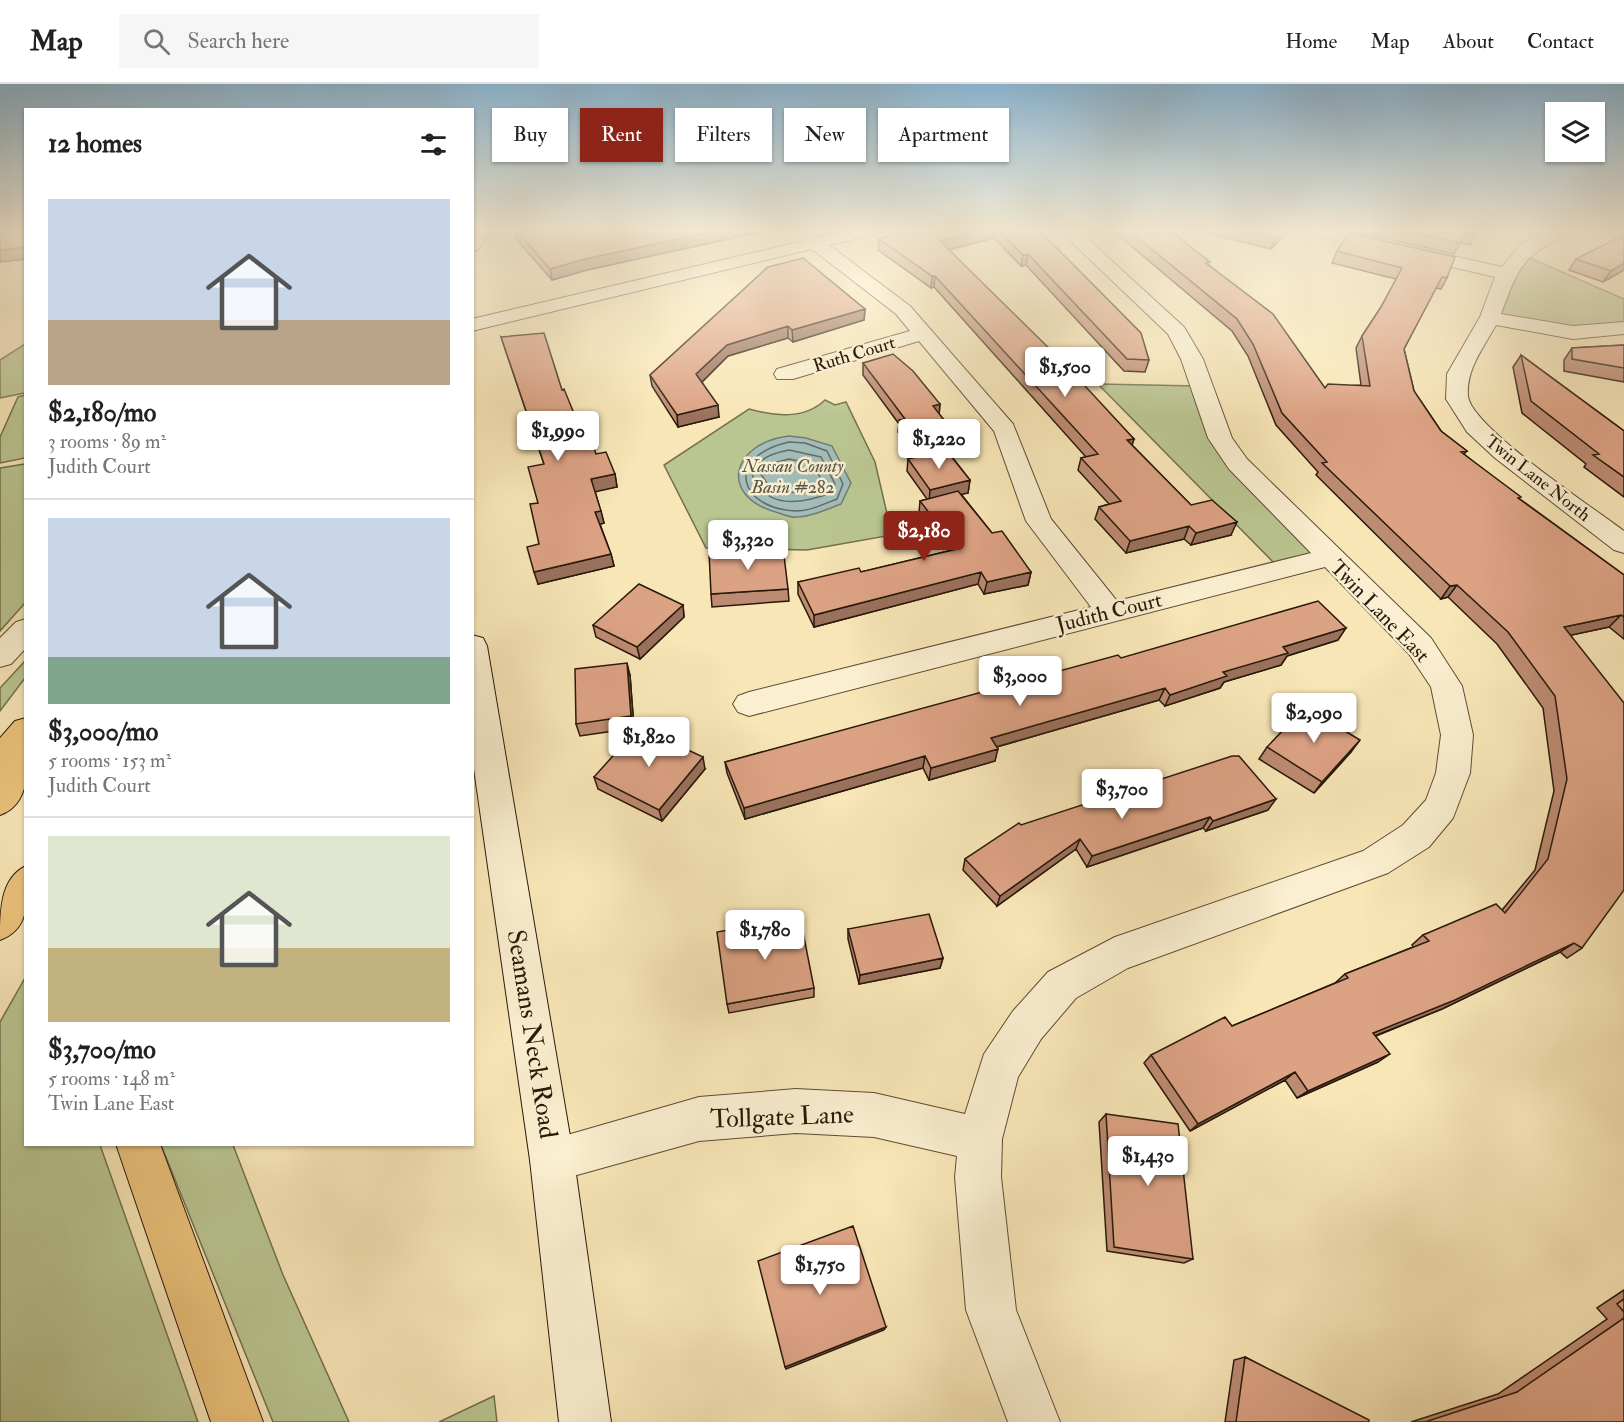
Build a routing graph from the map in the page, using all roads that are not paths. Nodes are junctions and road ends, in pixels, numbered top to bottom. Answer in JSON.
{"nodes":[{"id":1,"x":615,"y":291,"type":"edge"},
{"id":2,"x":880,"y":291,"type":"edge"},
{"id":3,"x":1135,"y":291,"type":"edge"},
{"id":4,"x":1499,"y":291,"type":"edge"},
{"id":5,"x":1490,"y":317,"type":"junction"},
{"id":6,"x":474,"y":326,"type":"edge"},
{"id":7,"x":1624,"y":328,"type":"edge"},
{"id":8,"x":924,"y":333,"type":"junction"},
{"id":9,"x":785,"y":374,"type":"dead end"},
{"id":10,"x":1624,"y":544,"type":"edge"},
{"id":11,"x":1329,"y":557,"type":"junction"},
{"id":12,"x":1110,"y":611,"type":"junction"},
{"id":13,"x":24,"y":630,"type":"edge"},
{"id":14,"x":0,"y":656,"type":"edge"},
{"id":15,"x":474,"y":659,"type":"edge"},
{"id":16,"x":749,"y":704,"type":"dead end"},
{"id":17,"x":24,"y":732,"type":"edge"},
{"id":18,"x":0,"y":761,"type":"edge"},
{"id":19,"x":24,"y":766,"type":"edge"},
{"id":20,"x":0,"y":801,"type":"edge"},
{"id":21,"x":24,"y":885,"type":"edge"},
{"id":22,"x":0,"y":923,"type":"edge"},
{"id":23,"x":980,"y":1139,"type":"junction"},
{"id":24,"x":139,"y":1146,"type":"edge"},
{"id":25,"x":552,"y":1160,"type":"junction"},
{"id":26,"x":237,"y":1422,"type":"edge"},
{"id":27,"x":585,"y":1422,"type":"edge"},
{"id":28,"x":1034,"y":1422,"type":"edge"}],
"edges":[{"from":1,"to":6,"type":"street"},
{"from":2,"to":8,"type":"street"},
{"from":3,"to":11,"type":"street","name":"Twin Lane East"},
{"from":4,"to":5,"type":"street","name":"Twin Lane North"},
{"from":5,"to":7,"type":"street"},
{"from":5,"to":10,"type":"street","name":"Twin Lane North"},
{"from":8,"to":9,"type":"street","name":"Ruth Court"},
{"from":8,"to":12,"type":"street"},
{"from":11,"to":12,"type":"street","name":"Judith Court"},
{"from":11,"to":23,"type":"street","name":"Twin Lane East"},
{"from":12,"to":16,"type":"street","name":"Judith Court"},
{"from":13,"to":14,"type":"street"},
{"from":15,"to":25,"type":"street","name":"Seamans Neck Road"},
{"from":17,"to":18,"type":"highway"},
{"from":19,"to":20,"type":"highway"},
{"from":21,"to":22,"type":"highway"},
{"from":23,"to":25,"type":"street","name":"Tollgate Lane"},
{"from":23,"to":28,"type":"street"},
{"from":24,"to":26,"type":"highway"},
{"from":25,"to":27,"type":"street","name":"Seamans Neck Road"}]}
